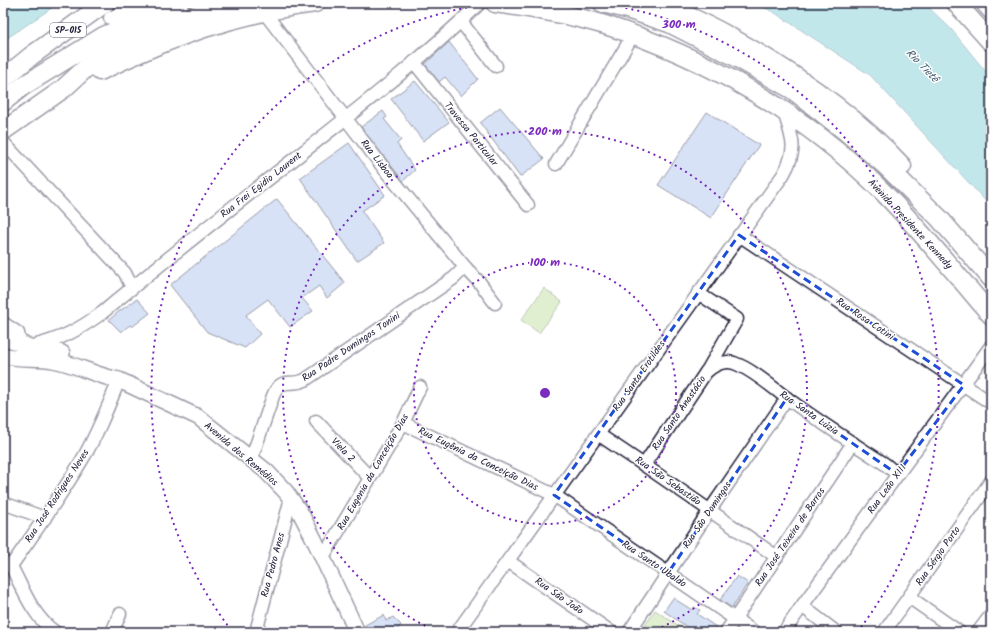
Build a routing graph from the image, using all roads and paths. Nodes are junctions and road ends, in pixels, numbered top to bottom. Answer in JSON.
{"nodes":[{"id":1,"x":145,"y":3,"type":"edge"},
{"id":2,"x":179,"y":3,"type":"edge"},
{"id":3,"x":236,"y":3,"type":"edge"},
{"id":4,"x":315,"y":3,"type":"edge"},
{"id":5,"x":480,"y":3,"type":"edge"},
{"id":6,"x":495,"y":3,"type":"edge"},
{"id":7,"x":603,"y":3,"type":"edge"},
{"id":8,"x":659,"y":3,"type":"edge"},
{"id":9,"x":956,"y":3,"type":"edge"},
{"id":10,"x":985,"y":3,"type":"edge"},
{"id":11,"x":108,"y":10,"type":"edge"},
{"id":12,"x":991,"y":10,"type":"edge"},
{"id":13,"x":264,"y":12,"type":"junction"},
{"id":14,"x":460,"y":22,"type":"junction"},
{"id":15,"x":633,"y":35,"type":"junction"},
{"id":16,"x":991,"y":42,"type":"edge"},
{"id":17,"x":414,"y":62,"type":"junction"},
{"id":18,"x":496,"y":66,"type":"dead end"},
{"id":19,"x":3,"y":79,"type":"edge"},
{"id":20,"x":63,"y":89,"type":"junction"},
{"id":21,"x":3,"y":102,"type":"edge"},
{"id":22,"x":784,"y":112,"type":"junction"},
{"id":23,"x":346,"y":119,"type":"junction"},
{"id":24,"x":3,"y":131,"type":"edge"},
{"id":25,"x":3,"y":142,"type":"edge"},
{"id":26,"x":556,"y":164,"type":"dead end"},
{"id":27,"x":528,"y":205,"type":"dead end"},
{"id":28,"x":939,"y":218,"type":"junction"},
{"id":29,"x":739,"y":235,"type":"junction"},
{"id":30,"x":465,"y":267,"type":"junction"},
{"id":31,"x":991,"y":278,"type":"edge"},
{"id":32,"x":132,"y":288,"type":"junction"},
{"id":33,"x":698,"y":293,"type":"junction"},
{"id":34,"x":495,"y":303,"type":"dead end"},
{"id":35,"x":991,"y":315,"type":"edge"},
{"id":36,"x":3,"y":323,"type":"edge"},
{"id":37,"x":3,"y":337,"type":"edge"},
{"id":38,"x":25,"y":345,"type":"junction"},
{"id":39,"x":991,"y":346,"type":"edge"},
{"id":40,"x":3,"y":355,"type":"edge"},
{"id":41,"x":717,"y":364,"type":"joint"},
{"id":42,"x":706,"y":372,"type":"junction"},
{"id":43,"x":119,"y":380,"type":"junction"},
{"id":44,"x":964,"y":385,"type":"junction"},
{"id":45,"x":420,"y":387,"type":"dead end"},
{"id":46,"x":787,"y":398,"type":"junction"},
{"id":47,"x":991,"y":403,"type":"edge"},
{"id":48,"x":316,"y":421,"type":"dead end"},
{"id":49,"x":403,"y":423,"type":"junction"},
{"id":50,"x":598,"y":434,"type":"junction"},
{"id":51,"x":853,"y":443,"type":"junction"},
{"id":52,"x":251,"y":460,"type":"junction"},
{"id":53,"x":644,"y":464,"type":"junction"},
{"id":54,"x":897,"y":474,"type":"junction"},
{"id":55,"x":370,"y":478,"type":"junction"},
{"id":56,"x":991,"y":481,"type":"edge"},
{"id":57,"x":554,"y":495,"type":"junction"},
{"id":58,"x":291,"y":498,"type":"junction"},
{"id":59,"x":3,"y":504,"type":"edge"},
{"id":60,"x":710,"y":510,"type":"junction"},
{"id":61,"x":45,"y":518,"type":"junction"},
{"id":62,"x":323,"y":557,"type":"junction"},
{"id":63,"x":777,"y":557,"type":"junction"},
{"id":64,"x":508,"y":561,"type":"junction"},
{"id":65,"x":7,"y":564,"type":"edge"},
{"id":66,"x":668,"y":573,"type":"junction"},
{"id":67,"x":909,"y":597,"type":"junction"},
{"id":68,"x":802,"y":606,"type":"junction"},
{"id":69,"x":120,"y":614,"type":"dead end"},
{"id":70,"x":991,"y":615,"type":"edge"},
{"id":71,"x":735,"y":619,"type":"junction"},
{"id":72,"x":461,"y":631,"type":"edge"},
{"id":73,"x":55,"y":632,"type":"edge"},
{"id":74,"x":112,"y":632,"type":"edge"},
{"id":75,"x":256,"y":632,"type":"edge"},
{"id":76,"x":357,"y":632,"type":"edge"},
{"id":77,"x":611,"y":632,"type":"edge"},
{"id":78,"x":629,"y":632,"type":"edge"},
{"id":79,"x":726,"y":632,"type":"edge"},
{"id":80,"x":754,"y":632,"type":"edge"},
{"id":81,"x":784,"y":632,"type":"edge"},
{"id":82,"x":836,"y":632,"type":"edge"},
{"id":83,"x":884,"y":632,"type":"edge"},
{"id":84,"x":959,"y":632,"type":"edge"},
{"id":85,"x":978,"y":632,"type":"edge"}],
"edges":[{"from":1,"to":11,"type":"street"},
{"from":2,"to":21,"type":"highway"},
{"from":3,"to":20,"type":"highway"},
{"from":4,"to":13,"type":"highway"},
{"from":5,"to":14,"type":"street","name":"Rua Frei Egidio Laurent"},
{"from":6,"to":15,"type":"highway","name":"Avenida Presidente Kennedy"},
{"from":7,"to":28,"type":"highway"},
{"from":8,"to":28,"type":"highway"},
{"from":9,"to":16,"type":"highway"},
{"from":10,"to":12,"type":"highway"},
{"from":11,"to":19,"type":"highway","number":"SP-015"},
{"from":13,"to":20,"type":"highway"},
{"from":13,"to":23,"type":"street","name":"Rua Lisboa"},
{"from":14,"to":17,"type":"street","name":"Rua Frei Egidio Laurent"},
{"from":14,"to":18,"type":"street"},
{"from":15,"to":22,"type":"highway","name":"Avenida Presidente Kennedy"},
{"from":15,"to":26,"type":"street"},
{"from":17,"to":23,"type":"street","name":"Rua Frei Egidio Laurent"},
{"from":17,"to":27,"type":"street","name":"Travessa Particular"},
{"from":20,"to":24,"type":"highway"},
{"from":22,"to":29,"type":"street","name":"Rua Santa Erotildes"},
{"from":22,"to":35,"type":"highway","name":"Avenida Presidente Kennedy"},
{"from":23,"to":30,"type":"street","name":"Rua Lisboa"},
{"from":23,"to":32,"type":"street","name":"Rua Frei Egidio Laurent"},
{"from":25,"to":32,"type":"street"},
{"from":28,"to":31,"type":"highway"},
{"from":29,"to":33,"type":"street","name":"Rua Santa Erotildes"},
{"from":29,"to":44,"type":"street","name":"Rua Rosa Cotini"},
{"from":30,"to":34,"type":"street","name":"Rua Lisboa"},
{"from":30,"to":52,"type":"street","name":"Rua Padre Domingos Tonini"},
{"from":32,"to":38,"type":"street","name":"Rua Frei Egidio Laurent"},
{"from":33,"to":42,"type":"street"},
{"from":33,"to":50,"type":"street","name":"Rua Santa Erotildes"},
{"from":36,"to":38,"type":"street"},
{"from":37,"to":38,"type":"main road","name":"Avenida dos Remédios"},
{"from":38,"to":43,"type":"main road","name":"Avenida dos Remédios"},
{"from":39,"to":44,"type":"street","name":"Rua Leão XIII"},
{"from":40,"to":43,"type":"main road","name":"Avenida dos Remédios"},
{"from":41,"to":42,"type":"street","name":"Rua Santo Anastácio"},
{"from":41,"to":46,"type":"street","name":"Rua Santa Lúzia"},
{"from":42,"to":53,"type":"street","name":"Rua Santo Anastácio"},
{"from":43,"to":52,"type":"main road","name":"Avenida dos Remédios"},
{"from":43,"to":61,"type":"street","name":"Rua José Rodrigues Neves"},
{"from":44,"to":47,"type":"street","name":"Rua Rosa Cotini"},
{"from":44,"to":54,"type":"street","name":"Rua Leão XIII"},
{"from":45,"to":49,"type":"street","name":"Rua Eugenia da Conceição Dias"},
{"from":46,"to":51,"type":"street","name":"Rua Santa Lúzia"},
{"from":46,"to":60,"type":"street","name":"Rua São Domingos"},
{"from":48,"to":55,"type":"street","name":"Viela 2"},
{"from":49,"to":55,"type":"street","name":"Rua Eugenia da Conceição Dias"},
{"from":49,"to":57,"type":"street","name":"Rua Eugênia da Conceição Dias"},
{"from":50,"to":53,"type":"street","name":"Rua São Sebastião"},
{"from":50,"to":57,"type":"street","name":"Rua Santa Erotildes"},
{"from":51,"to":54,"type":"street","name":"Rua Santa Lúzia"},
{"from":51,"to":63,"type":"street","name":"Rua José Teixeira de Barros"},
{"from":52,"to":58,"type":"main road","name":"Avenida dos Remédios"},
{"from":53,"to":60,"type":"street","name":"Rua São Sebastião"},
{"from":54,"to":68,"type":"street","name":"Rua Leão XIII"},
{"from":55,"to":62,"type":"street","name":"Rua Eugenia da Conceição Dias"},
{"from":56,"to":67,"type":"street","name":"Rua Sérgio Porto"},
{"from":57,"to":64,"type":"street","name":"Rua Santa Erotildes"},
{"from":57,"to":66,"type":"street","name":"Rua Santo Ubaldo"},
{"from":58,"to":62,"type":"main road","name":"Avenida dos Remédios"},
{"from":58,"to":75,"type":"street","name":"Rua Pedro Anes"},
{"from":59,"to":61,"type":"street"},
{"from":60,"to":63,"type":"street","name":"Rua São Sebastião"},
{"from":60,"to":66,"type":"street","name":"Rua São Domingos"},
{"from":61,"to":65,"type":"street","name":"Rua José Rodrigues Neves"},
{"from":62,"to":76,"type":"main road","name":"Avenida dos Remédios"},
{"from":63,"to":71,"type":"street","name":"Rua José Teixeira de Barros"},
{"from":64,"to":72,"type":"street","name":"Rua Santa Erotildes"},
{"from":64,"to":77,"type":"street","name":"Rua São João"},
{"from":65,"to":73,"type":"street"},
{"from":66,"to":71,"type":"street","name":"Rua Santo Ubaldo"},
{"from":66,"to":78,"type":"street","name":"Rua São Domingos"},
{"from":67,"to":83,"type":"street","name":"Rua Sérgio Porto"},
{"from":67,"to":84,"type":"street"},
{"from":68,"to":81,"type":"street","name":"Rua Leão XIII"},
{"from":68,"to":82,"type":"street"},
{"from":69,"to":74,"type":"street"},
{"from":70,"to":85,"type":"street"},
{"from":71,"to":79,"type":"street","name":"Rua José Teixeira de Barros"},
{"from":71,"to":80,"type":"street","name":"Rua Santo Ubaldo"}]}
